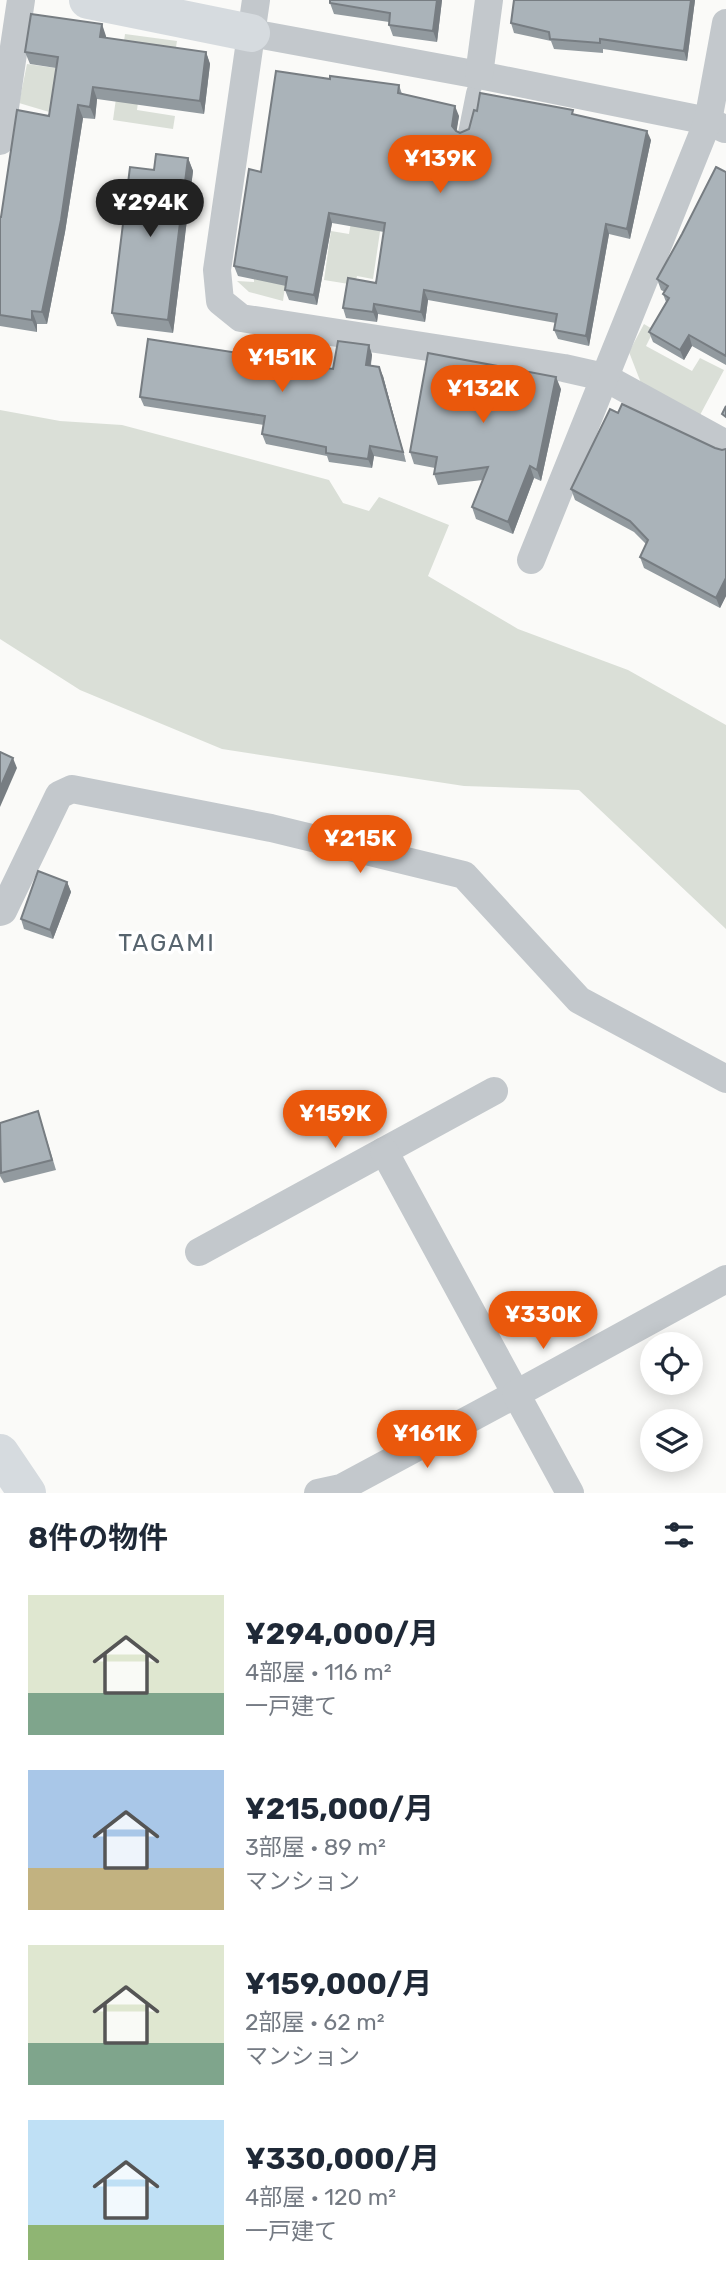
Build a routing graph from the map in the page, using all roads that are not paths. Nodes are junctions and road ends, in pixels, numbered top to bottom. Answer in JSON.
{"nodes":[{"id":1,"x":21,"y":0,"type":"edge"},
{"id":2,"x":88,"y":0,"type":"edge"},
{"id":3,"x":489,"y":0,"type":"edge"},
{"id":4,"x":253,"y":17,"type":"edge"},
{"id":5,"x":726,"y":23,"type":"edge"},
{"id":6,"x":479,"y":75,"type":"junction"},
{"id":7,"x":717,"y":125,"type":"edge"},
{"id":8,"x":465,"y":133,"type":"edge"},
{"id":9,"x":0,"y":141,"type":"edge"},
{"id":10,"x":604,"y":377,"type":"junction"},
{"id":11,"x":726,"y":444,"type":"edge"},
{"id":12,"x":531,"y":560,"type":"dead end"},
{"id":13,"x":0,"y":912,"type":"edge"},
{"id":14,"x":726,"y":1079,"type":"edge"},
{"id":15,"x":494,"y":1091,"type":"dead end"},
{"id":16,"x":384,"y":1151,"type":"junction"},
{"id":17,"x":199,"y":1252,"type":"dead end"},
{"id":18,"x":726,"y":1279,"type":"edge"},
{"id":19,"x":516,"y":1394,"type":"junction"},
{"id":20,"x":0,"y":1452,"type":"edge"},
{"id":21,"x":27,"y":1493,"type":"edge"},
{"id":22,"x":318,"y":1493,"type":"edge"},
{"id":23,"x":570,"y":1493,"type":"edge"}],
"edges":[{"from":1,"to":9,"type":"street"},
{"from":2,"to":4,"type":"street"},
{"from":3,"to":6,"type":"street"},
{"from":4,"to":6,"type":"street"},
{"from":4,"to":10,"type":"street"},
{"from":5,"to":7,"type":"street"},
{"from":6,"to":7,"type":"street"},
{"from":6,"to":8,"type":"lane"},
{"from":7,"to":10,"type":"street"},
{"from":10,"to":11,"type":"street"},
{"from":10,"to":12,"type":"street"},
{"from":13,"to":14,"type":"street"},
{"from":15,"to":16,"type":"street"},
{"from":16,"to":17,"type":"street"},
{"from":16,"to":19,"type":"street"},
{"from":18,"to":19,"type":"street"},
{"from":19,"to":22,"type":"street"},
{"from":19,"to":23,"type":"street"},
{"from":20,"to":21,"type":"street"}]}
